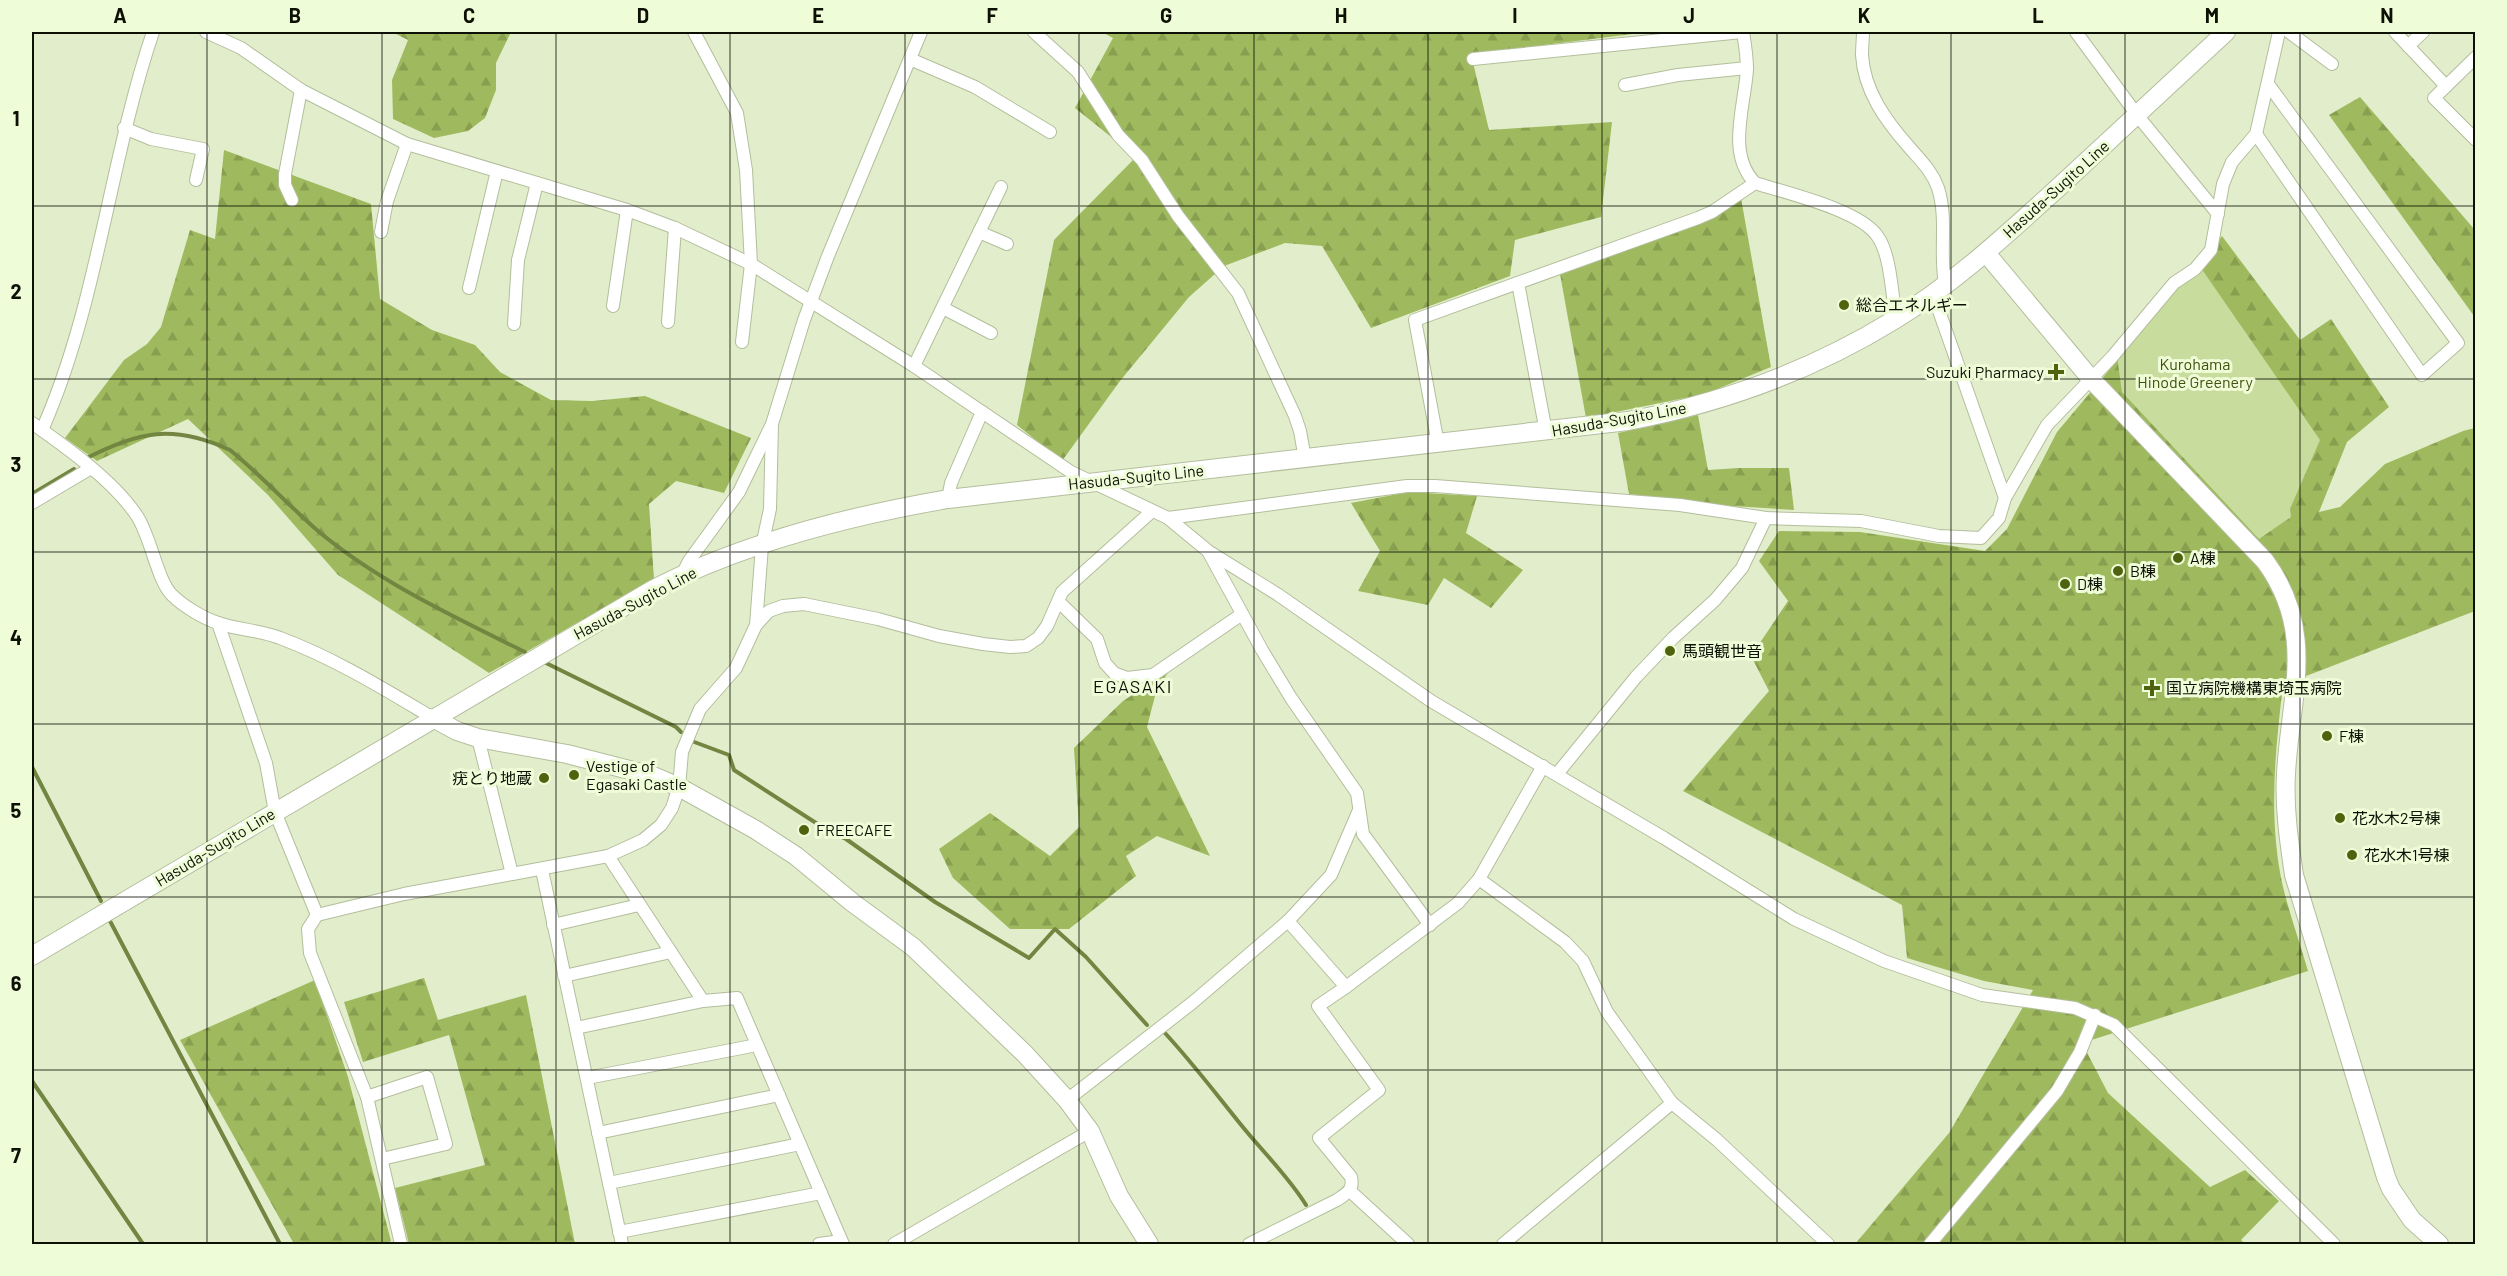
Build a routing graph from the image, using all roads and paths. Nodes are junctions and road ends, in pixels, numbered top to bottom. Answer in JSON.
{"nodes":[{"id":1,"x":153,"y":32,"type":"edge"},
{"id":2,"x":206,"y":32,"type":"edge"},
{"id":3,"x":694,"y":32,"type":"edge"},
{"id":4,"x":921,"y":32,"type":"edge"},
{"id":5,"x":1034,"y":32,"type":"edge"},
{"id":6,"x":1743,"y":32,"type":"edge"},
{"id":7,"x":1863,"y":32,"type":"edge"},
{"id":8,"x":2076,"y":32,"type":"edge"},
{"id":9,"x":2226,"y":32,"type":"edge"},
{"id":10,"x":2279,"y":32,"type":"edge"},
{"id":11,"x":2289,"y":32,"type":"edge"},
{"id":12,"x":2395,"y":32,"type":"edge"},
{"id":13,"x":2422,"y":32,"type":"edge"},
{"id":14,"x":2408,"y":46,"type":"junction"},
{"id":15,"x":2475,"y":57,"type":"edge"},
{"id":16,"x":910,"y":59,"type":"junction"},
{"id":17,"x":1473,"y":59,"type":"dead end"},
{"id":18,"x":2332,"y":64,"type":"dead end"},
{"id":19,"x":1747,"y":68,"type":"junction"},
{"id":20,"x":2268,"y":84,"type":"junction"},
{"id":21,"x":1625,"y":85,"type":"dead end"},
{"id":22,"x":2446,"y":86,"type":"junction"},
{"id":23,"x":301,"y":90,"type":"junction"},
{"id":24,"x":2137,"y":115,"type":"junction"},
{"id":25,"x":124,"y":128,"type":"junction"},
{"id":26,"x":1050,"y":132,"type":"dead end"},
{"id":27,"x":2256,"y":134,"type":"junction"},
{"id":28,"x":2475,"y":140,"type":"edge"},
{"id":29,"x":407,"y":144,"type":"junction"},
{"id":30,"x":497,"y":171,"type":"junction"},
{"id":31,"x":196,"y":180,"type":"dead end"},
{"id":32,"x":537,"y":183,"type":"junction"},
{"id":33,"x":1755,"y":183,"type":"junction"},
{"id":34,"x":1001,"y":187,"type":"dead end"},
{"id":35,"x":292,"y":200,"type":"dead end"},
{"id":36,"x":627,"y":210,"type":"junction"},
{"id":37,"x":2218,"y":214,"type":"junction"},
{"id":38,"x":675,"y":228,"type":"junction"},
{"id":39,"x":381,"y":232,"type":"dead end"},
{"id":40,"x":980,"y":232,"type":"junction"},
{"id":41,"x":1006,"y":244,"type":"dead end"},
{"id":42,"x":1986,"y":253,"type":"junction"},
{"id":43,"x":751,"y":264,"type":"junction"},
{"id":44,"x":1518,"y":282,"type":"junction"},
{"id":45,"x":469,"y":288,"type":"dead end"},
{"id":46,"x":1939,"y":289,"type":"junction"},
{"id":47,"x":812,"y":301,"type":"junction"},
{"id":48,"x":613,"y":306,"type":"dead end"},
{"id":49,"x":944,"y":308,"type":"junction"},
{"id":50,"x":1896,"y":319,"type":"junction"},
{"id":51,"x":668,"y":322,"type":"dead end"},
{"id":52,"x":514,"y":324,"type":"dead end"},
{"id":53,"x":992,"y":333,"type":"dead end"},
{"id":54,"x":742,"y":342,"type":"dead end"},
{"id":55,"x":914,"y":366,"type":"junction"},
{"id":56,"x":2091,"y":379,"type":"junction"},
{"id":57,"x":982,"y":412,"type":"junction"},
{"id":58,"x":772,"y":424,"type":"junction"},
{"id":59,"x":37,"y":427,"type":"edge"},
{"id":60,"x":1546,"y":432,"type":"junction"},
{"id":61,"x":1438,"y":444,"type":"junction"},
{"id":62,"x":1305,"y":459,"type":"junction"},
{"id":63,"x":91,"y":468,"type":"junction"},
{"id":64,"x":1090,"y":482,"type":"junction"},
{"id":65,"x":2005,"y":498,"type":"junction"},
{"id":66,"x":948,"y":499,"type":"junction"},
{"id":67,"x":32,"y":503,"type":"edge"},
{"id":68,"x":1151,"y":512,"type":"junction"},
{"id":69,"x":1168,"y":518,"type":"junction"},
{"id":70,"x":1766,"y":518,"type":"junction"},
{"id":71,"x":762,"y":546,"type":"junction"},
{"id":72,"x":1208,"y":551,"type":"junction"},
{"id":73,"x":682,"y":574,"type":"junction"},
{"id":74,"x":1059,"y":602,"type":"junction"},
{"id":75,"x":1242,"y":614,"type":"junction"},
{"id":76,"x":218,"y":623,"type":"junction"},
{"id":77,"x":756,"y":625,"type":"junction"},
{"id":78,"x":433,"y":718,"type":"junction"},
{"id":79,"x":478,"y":738,"type":"junction"},
{"id":80,"x":1543,"y":766,"type":"junction"},
{"id":81,"x":1557,"y":774,"type":"junction"},
{"id":82,"x":679,"y":787,"type":"junction"},
{"id":83,"x":1359,"y":810,"type":"junction"},
{"id":84,"x":275,"y":812,"type":"junction"},
{"id":85,"x":608,"y":856,"type":"junction"},
{"id":86,"x":542,"y":870,"type":"junction"},
{"id":87,"x":512,"y":874,"type":"junction"},
{"id":88,"x":1479,"y":879,"type":"junction"},
{"id":89,"x":639,"y":904,"type":"junction"},
{"id":90,"x":317,"y":915,"type":"junction"},
{"id":91,"x":1288,"y":921,"type":"junction"},
{"id":92,"x":553,"y":925,"type":"junction"},
{"id":93,"x":1430,"y":925,"type":"junction"},
{"id":94,"x":671,"y":952,"type":"junction"},
{"id":95,"x":32,"y":957,"type":"edge"},
{"id":96,"x":564,"y":976,"type":"junction"},
{"id":97,"x":1346,"y":987,"type":"junction"},
{"id":98,"x":703,"y":1001,"type":"junction"},
{"id":99,"x":2095,"y":1016,"type":"junction"},
{"id":100,"x":576,"y":1028,"type":"junction"},
{"id":101,"x":757,"y":1045,"type":"junction"},
{"id":102,"x":586,"y":1078,"type":"junction"},
{"id":103,"x":779,"y":1095,"type":"junction"},
{"id":104,"x":367,"y":1097,"type":"junction"},
{"id":105,"x":1067,"y":1100,"type":"junction"},
{"id":106,"x":1672,"y":1103,"type":"junction"},
{"id":107,"x":1090,"y":1131,"type":"junction"},
{"id":108,"x":598,"y":1133,"type":"junction"},
{"id":109,"x":800,"y":1144,"type":"junction"},
{"id":110,"x":382,"y":1159,"type":"junction"},
{"id":111,"x":609,"y":1182,"type":"junction"},
{"id":112,"x":1350,"y":1191,"type":"junction"},
{"id":113,"x":821,"y":1193,"type":"junction"},
{"id":114,"x":621,"y":1238,"type":"edge"},
{"id":115,"x":842,"y":1243,"type":"edge"},
{"id":116,"x":401,"y":1245,"type":"edge"},
{"id":117,"x":819,"y":1245,"type":"edge"},
{"id":118,"x":894,"y":1245,"type":"edge"},
{"id":119,"x":1149,"y":1245,"type":"edge"},
{"id":120,"x":1249,"y":1245,"type":"edge"},
{"id":121,"x":1408,"y":1245,"type":"edge"},
{"id":122,"x":1503,"y":1245,"type":"edge"},
{"id":123,"x":1828,"y":1245,"type":"edge"},
{"id":124,"x":1930,"y":1245,"type":"edge"},
{"id":125,"x":2334,"y":1245,"type":"edge"},
{"id":126,"x":2439,"y":1245,"type":"edge"}],
"edges":[{"from":1,"to":25,"type":"street"},
{"from":2,"to":23,"type":"street"},
{"from":3,"to":43,"type":"street"},
{"from":4,"to":16,"type":"street"},
{"from":5,"to":62,"type":"street"},
{"from":6,"to":17,"type":"street"},
{"from":6,"to":19,"type":"street"},
{"from":7,"to":46,"type":"street"},
{"from":8,"to":24,"type":"street"},
{"from":9,"to":24,"type":"main road","name":"Hasuda-Sugito Line"},
{"from":10,"to":20,"type":"street"},
{"from":11,"to":18,"type":"street"},
{"from":12,"to":14,"type":"street"},
{"from":13,"to":14,"type":"street"},
{"from":14,"to":22,"type":"street"},
{"from":15,"to":22,"type":"street"},
{"from":16,"to":26,"type":"street"},
{"from":16,"to":47,"type":"street"},
{"from":19,"to":21,"type":"street"},
{"from":19,"to":33,"type":"street"},
{"from":20,"to":27,"type":"street"},
{"from":20,"to":27,"type":"street"},
{"from":22,"to":28,"type":"street"},
{"from":23,"to":29,"type":"street"},
{"from":23,"to":35,"type":"street"},
{"from":24,"to":37,"type":"street"},
{"from":24,"to":42,"type":"main road","name":"Hasuda-Sugito Line"},
{"from":25,"to":31,"type":"street"},
{"from":25,"to":59,"type":"street"},
{"from":27,"to":37,"type":"street"},
{"from":29,"to":30,"type":"street"},
{"from":29,"to":39,"type":"street"},
{"from":30,"to":32,"type":"street"},
{"from":30,"to":45,"type":"street"},
{"from":32,"to":36,"type":"street"},
{"from":32,"to":52,"type":"street"},
{"from":33,"to":44,"type":"street"},
{"from":33,"to":50,"type":"street"},
{"from":34,"to":40,"type":"street"},
{"from":36,"to":38,"type":"street"},
{"from":36,"to":48,"type":"street"},
{"from":37,"to":56,"type":"street"},
{"from":38,"to":43,"type":"street"},
{"from":38,"to":51,"type":"street"},
{"from":40,"to":41,"type":"street"},
{"from":40,"to":49,"type":"street"},
{"from":42,"to":46,"type":"main road","name":"Hasuda-Sugito Line"},
{"from":42,"to":56,"type":"main road"},
{"from":43,"to":47,"type":"street"},
{"from":43,"to":54,"type":"street"},
{"from":44,"to":60,"type":"street"},
{"from":44,"to":61,"type":"street"},
{"from":46,"to":50,"type":"main road","name":"Hasuda-Sugito Line"},
{"from":46,"to":65,"type":"street"},
{"from":47,"to":55,"type":"street"},
{"from":47,"to":58,"type":"street"},
{"from":49,"to":53,"type":"street"},
{"from":49,"to":55,"type":"street"},
{"from":50,"to":60,"type":"main road","name":"Hasuda-Sugito Line"},
{"from":55,"to":57,"type":"street"},
{"from":56,"to":65,"type":"street"},
{"from":56,"to":126,"type":"main road"},
{"from":57,"to":64,"type":"street"},
{"from":57,"to":66,"type":"street"},
{"from":58,"to":71,"type":"street"},
{"from":58,"to":73,"type":"street"},
{"from":59,"to":63,"type":"street"},
{"from":60,"to":61,"type":"main road","name":"Hasuda-Sugito Line"},
{"from":61,"to":62,"type":"main road","name":"Hasuda-Sugito Line"},
{"from":62,"to":64,"type":"main road","name":"Hasuda-Sugito Line"},
{"from":63,"to":67,"type":"street"},
{"from":63,"to":76,"type":"street"},
{"from":64,"to":66,"type":"main road","name":"Hasuda-Sugito Line"},
{"from":64,"to":68,"type":"street"},
{"from":65,"to":70,"type":"street"},
{"from":66,"to":71,"type":"main road","name":"Hasuda-Sugito Line"},
{"from":68,"to":69,"type":"street"},
{"from":68,"to":74,"type":"street"},
{"from":69,"to":70,"type":"street"},
{"from":69,"to":72,"type":"street"},
{"from":70,"to":81,"type":"street"},
{"from":71,"to":73,"type":"main road","name":"Hasuda-Sugito Line"},
{"from":71,"to":77,"type":"street"},
{"from":72,"to":75,"type":"street"},
{"from":72,"to":80,"type":"street"},
{"from":73,"to":78,"type":"main road","name":"Hasuda-Sugito Line"},
{"from":74,"to":75,"type":"street"},
{"from":74,"to":77,"type":"street"},
{"from":75,"to":83,"type":"street"},
{"from":76,"to":78,"type":"street"},
{"from":76,"to":84,"type":"street"},
{"from":77,"to":82,"type":"street"},
{"from":78,"to":79,"type":"main road"},
{"from":78,"to":84,"type":"main road","name":"Hasuda-Sugito Line"},
{"from":79,"to":82,"type":"main road"},
{"from":79,"to":87,"type":"street"},
{"from":80,"to":81,"type":"street"},
{"from":80,"to":88,"type":"street"},
{"from":81,"to":99,"type":"street"},
{"from":82,"to":85,"type":"street"},
{"from":82,"to":105,"type":"main road"},
{"from":83,"to":91,"type":"street"},
{"from":83,"to":93,"type":"street"},
{"from":84,"to":90,"type":"street"},
{"from":84,"to":95,"type":"main road","name":"Hasuda-Sugito Line"},
{"from":85,"to":86,"type":"street"},
{"from":85,"to":89,"type":"street"},
{"from":86,"to":87,"type":"street"},
{"from":86,"to":92,"type":"street"},
{"from":87,"to":90,"type":"street"},
{"from":88,"to":93,"type":"street"},
{"from":88,"to":106,"type":"street"},
{"from":89,"to":92,"type":"street"},
{"from":89,"to":94,"type":"street"},
{"from":90,"to":104,"type":"street"},
{"from":91,"to":97,"type":"street"},
{"from":91,"to":105,"type":"street"},
{"from":92,"to":96,"type":"street"},
{"from":93,"to":97,"type":"street"},
{"from":94,"to":96,"type":"street"},
{"from":94,"to":98,"type":"street"},
{"from":96,"to":100,"type":"street"},
{"from":97,"to":112,"type":"street"},
{"from":98,"to":100,"type":"street"},
{"from":98,"to":101,"type":"street"},
{"from":99,"to":124,"type":"street"},
{"from":99,"to":125,"type":"street"},
{"from":100,"to":102,"type":"street"},
{"from":101,"to":102,"type":"street"},
{"from":101,"to":103,"type":"street"},
{"from":102,"to":108,"type":"street"},
{"from":103,"to":108,"type":"street"},
{"from":103,"to":109,"type":"street"},
{"from":104,"to":110,"type":"street"},
{"from":104,"to":110,"type":"street"},
{"from":105,"to":107,"type":"main road"},
{"from":106,"to":122,"type":"street"},
{"from":106,"to":123,"type":"street"},
{"from":107,"to":118,"type":"street"},
{"from":107,"to":119,"type":"main road"},
{"from":108,"to":111,"type":"street"},
{"from":109,"to":111,"type":"street"},
{"from":109,"to":113,"type":"street"},
{"from":110,"to":116,"type":"street"},
{"from":111,"to":114,"type":"street"},
{"from":112,"to":120,"type":"street"},
{"from":112,"to":121,"type":"street"},
{"from":113,"to":114,"type":"street"},
{"from":113,"to":115,"type":"street"},
{"from":115,"to":117,"type":"street"}]}
